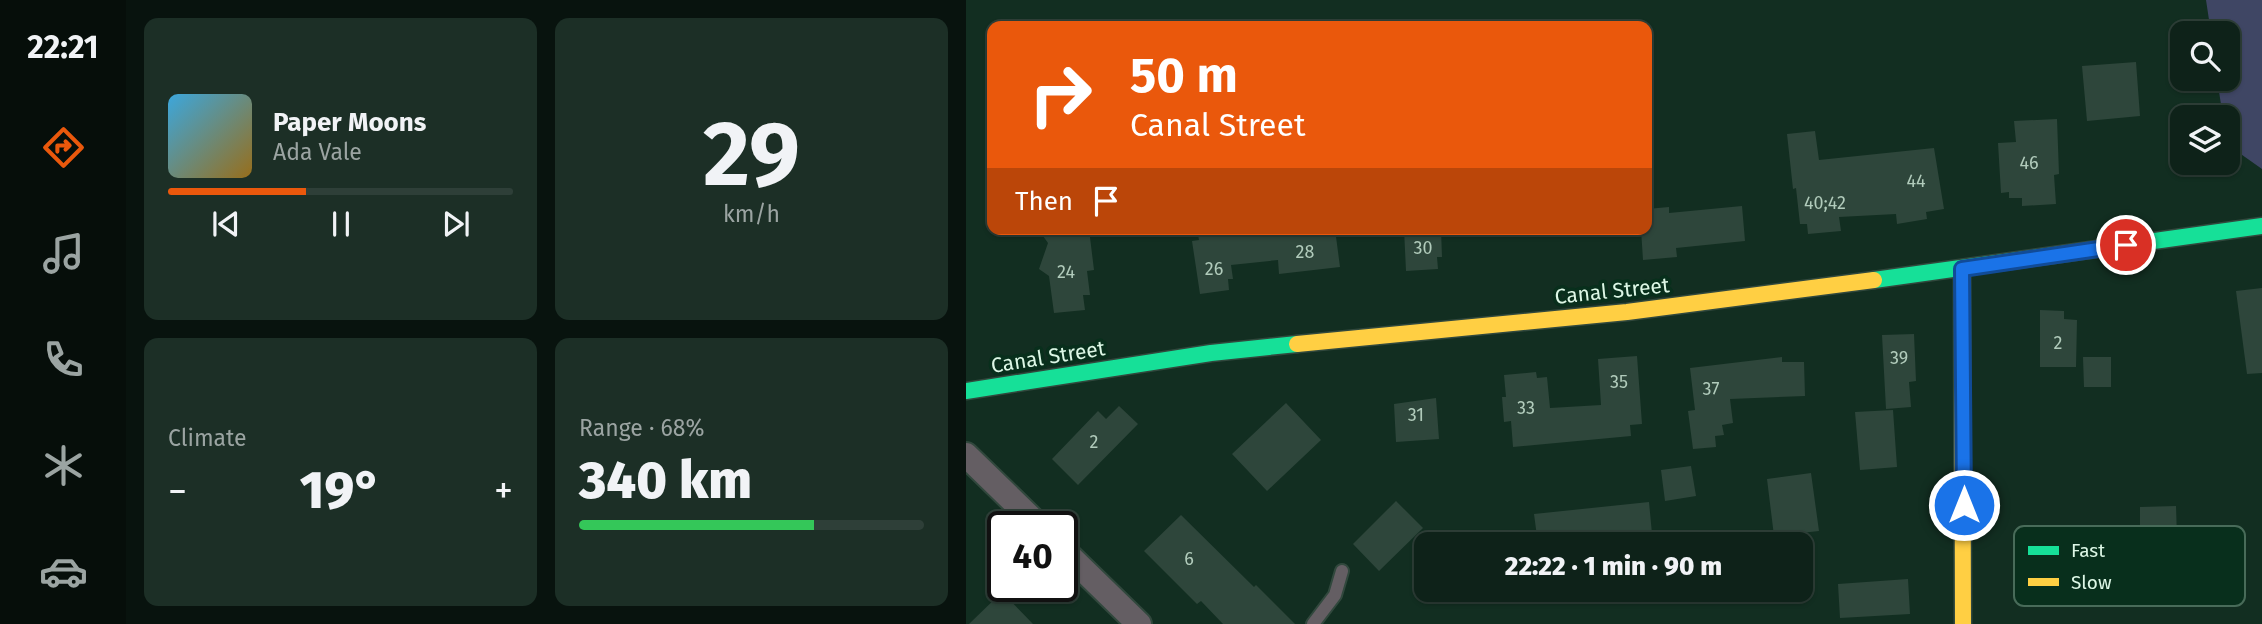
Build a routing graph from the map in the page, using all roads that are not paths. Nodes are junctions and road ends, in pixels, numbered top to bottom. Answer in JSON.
{"nodes":[{"id":1,"x":2262,"y":226,"type":"edge"},
{"id":2,"x":1962,"y":269,"type":"junction"},
{"id":3,"x":966,"y":391,"type":"edge"},
{"id":4,"x":966,"y":455,"type":"edge"},
{"id":5,"x":1024,"y":511,"type":"edge"},
{"id":6,"x":1078,"y":565,"type":"edge"},
{"id":7,"x":1342,"y":570,"type":"dead end"},
{"id":8,"x":1139,"y":624,"type":"edge"},
{"id":9,"x":1313,"y":624,"type":"edge"},
{"id":10,"x":1963,"y":624,"type":"edge"}],
"edges":[{"from":1,"to":2,"type":"street","name":"Canal Street"},
{"from":2,"to":3,"type":"street","name":"Canal Street"},
{"from":2,"to":10,"type":"street"},
{"from":4,"to":5,"type":"street"},
{"from":6,"to":8,"type":"street"},
{"from":7,"to":9,"type":"lane"}]}
